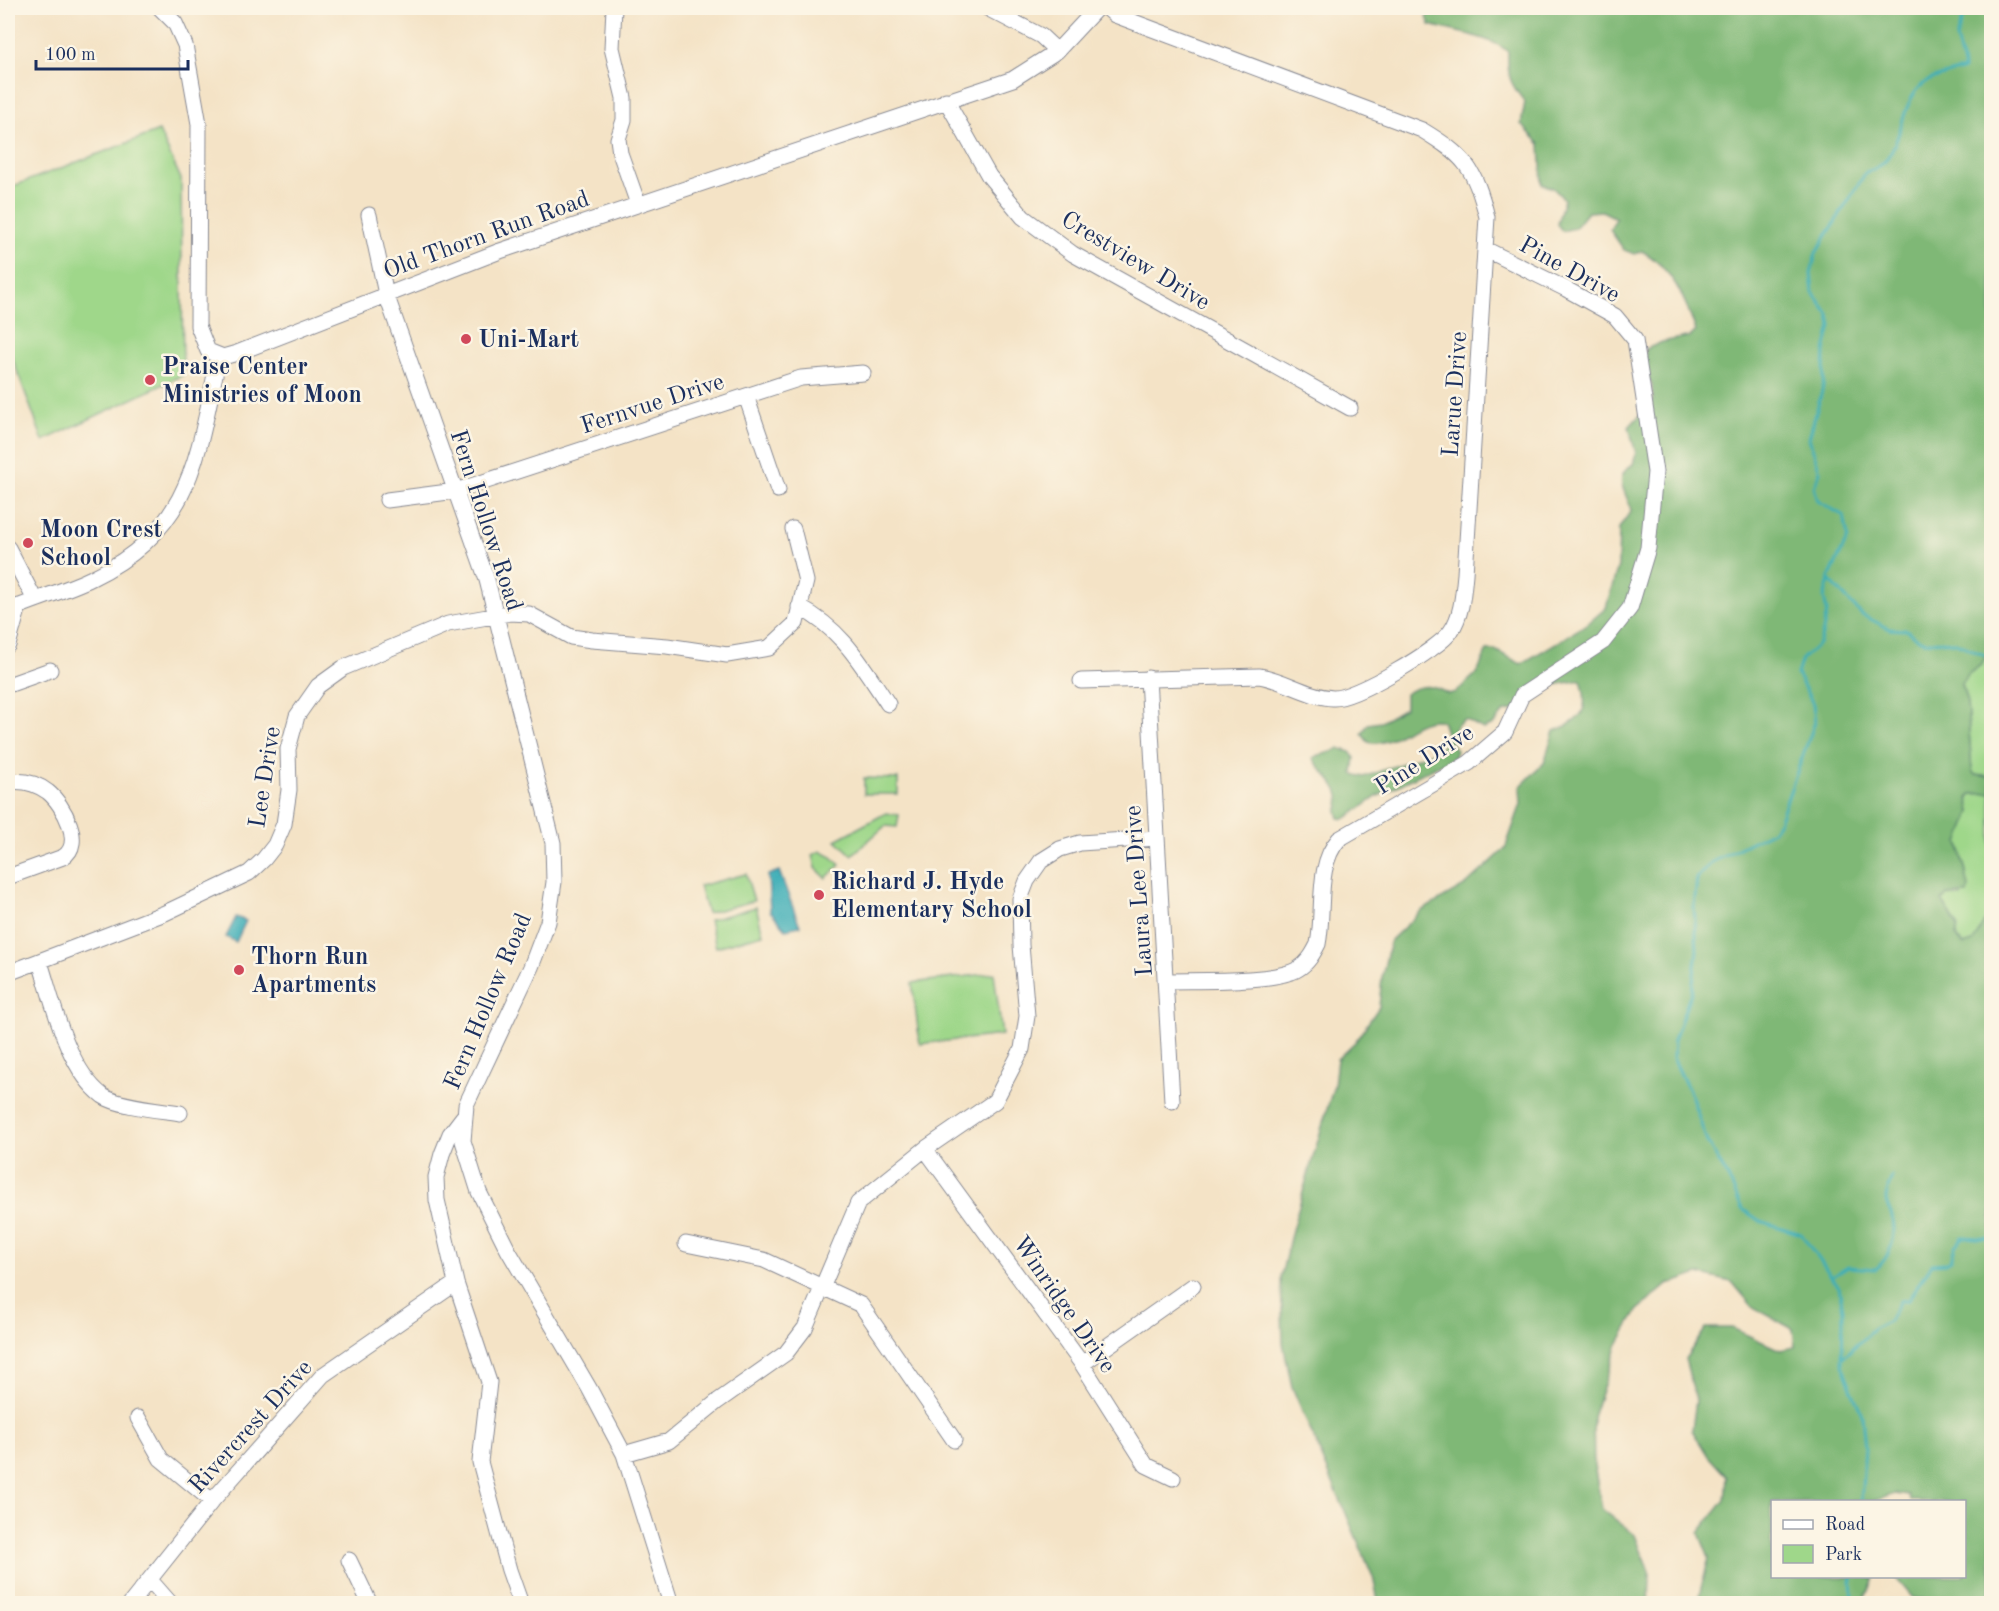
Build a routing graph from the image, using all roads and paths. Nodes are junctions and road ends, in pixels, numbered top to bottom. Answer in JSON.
{"nodes":[{"id":1,"x":160,"y":8,"type":"edge"},
{"id":2,"x":614,"y":8,"type":"edge"},
{"id":3,"x":987,"y":8,"type":"edge"},
{"id":4,"x":1097,"y":8,"type":"edge"},
{"id":5,"x":1107,"y":8,"type":"edge"},
{"id":6,"x":1058,"y":51,"type":"junction"},
{"id":7,"x":946,"y":100,"type":"junction"},
{"id":8,"x":638,"y":204,"type":"junction"},
{"id":9,"x":369,"y":215,"type":"dead end"},
{"id":10,"x":1485,"y":249,"type":"junction"},
{"id":11,"x":386,"y":294,"type":"junction"},
{"id":12,"x":219,"y":356,"type":"junction"},
{"id":13,"x":863,"y":373,"type":"dead end"},
{"id":14,"x":746,"y":396,"type":"junction"},
{"id":15,"x":1350,"y":408,"type":"dead end"},
{"id":16,"x":778,"y":490,"type":"dead end"},
{"id":17,"x":456,"y":491,"type":"junction"},
{"id":18,"x":387,"y":500,"type":"dead end"},
{"id":19,"x":793,"y":529,"type":"dead end"},
{"id":20,"x":8,"y":548,"type":"edge"},
{"id":21,"x":35,"y":600,"type":"junction"},
{"id":22,"x":799,"y":608,"type":"junction"},
{"id":23,"x":13,"y":609,"type":"edge"},
{"id":24,"x":494,"y":615,"type":"junction"},
{"id":25,"x":8,"y":645,"type":"edge"},
{"id":26,"x":50,"y":669,"type":"dead end"},
{"id":27,"x":1148,"y":678,"type":"junction"},
{"id":28,"x":1081,"y":681,"type":"dead end"},
{"id":29,"x":8,"y":685,"type":"edge"},
{"id":30,"x":888,"y":704,"type":"dead end"},
{"id":31,"x":8,"y":782,"type":"edge"},
{"id":32,"x":1157,"y":838,"type":"junction"},
{"id":33,"x":8,"y":877,"type":"edge"},
{"id":34,"x":40,"y":962,"type":"junction"},
{"id":35,"x":8,"y":973,"type":"edge"},
{"id":36,"x":1166,"y":981,"type":"junction"},
{"id":37,"x":1172,"y":1101,"type":"dead end"},
{"id":38,"x":180,"y":1113,"type":"dead end"},
{"id":39,"x":463,"y":1117,"type":"junction"},
{"id":40,"x":925,"y":1149,"type":"junction"},
{"id":41,"x":466,"y":1158,"type":"junction"},
{"id":42,"x":440,"y":1161,"type":"junction"},
{"id":43,"x":686,"y":1245,"type":"dead end"},
{"id":44,"x":456,"y":1283,"type":"junction"},
{"id":45,"x":821,"y":1284,"type":"junction"},
{"id":46,"x":1193,"y":1286,"type":"dead end"},
{"id":47,"x":1082,"y":1365,"type":"junction"},
{"id":48,"x":138,"y":1418,"type":"dead end"},
{"id":49,"x":954,"y":1440,"type":"dead end"},
{"id":50,"x":624,"y":1454,"type":"junction"},
{"id":51,"x":1173,"y":1478,"type":"dead end"},
{"id":52,"x":213,"y":1501,"type":"junction"},
{"id":53,"x":349,"y":1560,"type":"dead end"},
{"id":54,"x":150,"y":1580,"type":"junction"},
{"id":55,"x":130,"y":1604,"type":"edge"},
{"id":56,"x":171,"y":1604,"type":"edge"},
{"id":57,"x":370,"y":1604,"type":"edge"},
{"id":58,"x":521,"y":1604,"type":"edge"},
{"id":59,"x":671,"y":1604,"type":"edge"}],
"edges":[{"from":1,"to":12,"type":"street"},
{"from":2,"to":8,"type":"street"},
{"from":3,"to":6,"type":"street"},
{"from":4,"to":6,"type":"street","name":"Old Thorn Run Road"},
{"from":5,"to":10,"type":"street","name":"Larue Drive"},
{"from":6,"to":7,"type":"street","name":"Old Thorn Run Road"},
{"from":7,"to":8,"type":"street","name":"Old Thorn Run Road"},
{"from":7,"to":15,"type":"street","name":"Crestview Drive"},
{"from":8,"to":11,"type":"street","name":"Old Thorn Run Road"},
{"from":9,"to":11,"type":"street","name":"Fern Hollow Road"},
{"from":10,"to":27,"type":"street","name":"Larue Drive"},
{"from":10,"to":36,"type":"street","name":"Pine Drive"},
{"from":11,"to":12,"type":"street","name":"Old Thorn Run Road"},
{"from":11,"to":17,"type":"street","name":"Fern Hollow Road"},
{"from":12,"to":21,"type":"street"},
{"from":13,"to":14,"type":"street","name":"Fernvue Drive"},
{"from":14,"to":16,"type":"street"},
{"from":14,"to":17,"type":"street","name":"Fernvue Drive"},
{"from":17,"to":18,"type":"street","name":"Fernvue Drive"},
{"from":17,"to":24,"type":"street","name":"Fern Hollow Road"},
{"from":19,"to":22,"type":"street","name":"Lee Drive"},
{"from":20,"to":21,"type":"street"},
{"from":21,"to":23,"type":"street"},
{"from":22,"to":24,"type":"street","name":"Lee Drive"},
{"from":22,"to":30,"type":"street"},
{"from":23,"to":25,"type":"street"},
{"from":24,"to":34,"type":"street","name":"Lee Drive"},
{"from":24,"to":39,"type":"street","name":"Fern Hollow Road"},
{"from":26,"to":29,"type":"street"},
{"from":27,"to":28,"type":"street","name":"Larue Drive"},
{"from":27,"to":32,"type":"street","name":"Laura Lee Drive"},
{"from":31,"to":33,"type":"street"},
{"from":32,"to":36,"type":"street","name":"Laura Lee Drive"},
{"from":32,"to":40,"type":"street"},
{"from":34,"to":35,"type":"street","name":"Lee Drive"},
{"from":34,"to":38,"type":"street"},
{"from":36,"to":37,"type":"street","name":"Laura Lee Drive"},
{"from":39,"to":41,"type":"street","name":"Fern Hollow Road"},
{"from":39,"to":42,"type":"street"},
{"from":40,"to":45,"type":"street"},
{"from":40,"to":47,"type":"street","name":"Winridge Drive"},
{"from":41,"to":42,"type":"street"},
{"from":41,"to":50,"type":"street","name":"Fern Hollow Road"},
{"from":42,"to":44,"type":"street"},
{"from":43,"to":45,"type":"street"},
{"from":44,"to":52,"type":"street","name":"Rivercrest Drive"},
{"from":44,"to":58,"type":"street"},
{"from":45,"to":49,"type":"street"},
{"from":45,"to":50,"type":"street"},
{"from":46,"to":47,"type":"street"},
{"from":47,"to":51,"type":"street","name":"Winridge Drive"},
{"from":48,"to":52,"type":"street"},
{"from":50,"to":59,"type":"street","name":"Fern Hollow Road"},
{"from":52,"to":54,"type":"street","name":"Rivercrest Drive"},
{"from":53,"to":57,"type":"street"},
{"from":54,"to":55,"type":"street","name":"Rivercrest Drive"},
{"from":54,"to":56,"type":"street"}]}
